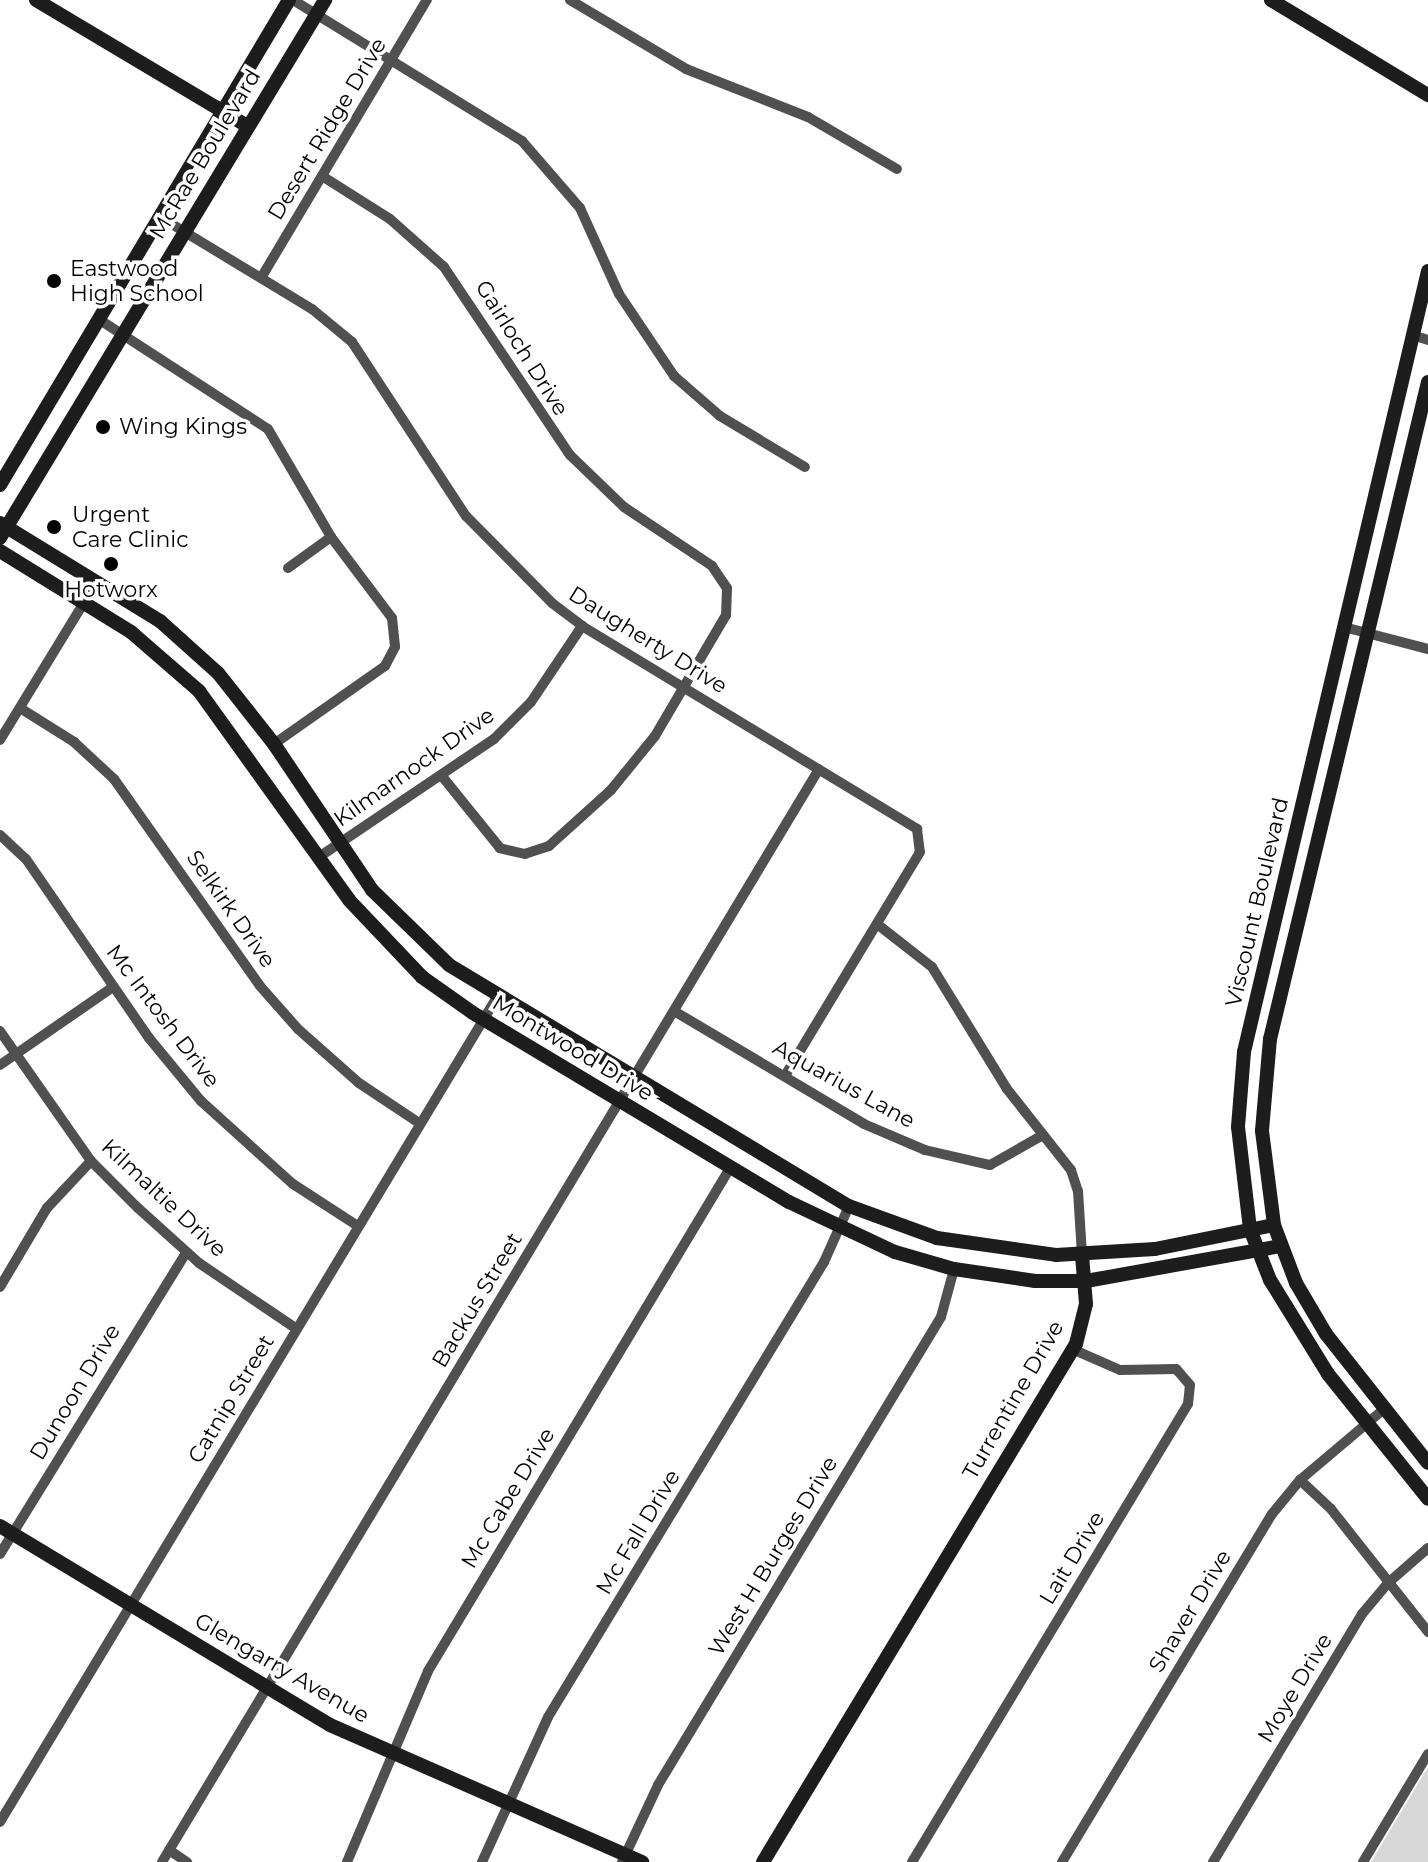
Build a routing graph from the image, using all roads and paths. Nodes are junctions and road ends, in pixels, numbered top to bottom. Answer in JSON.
{"nodes":[{"id":1,"x":36,"y":0,"type":"edge"},
{"id":2,"x":291,"y":0,"type":"edge"},
{"id":3,"x":325,"y":0,"type":"edge"},
{"id":4,"x":427,"y":0,"type":"edge"},
{"id":5,"x":570,"y":0,"type":"edge"},
{"id":6,"x":1271,"y":0,"type":"edge"},
{"id":7,"x":316,"y":14,"type":"junction"},
{"id":8,"x":391,"y":59,"type":"junction"},
{"id":9,"x":1428,"y":95,"type":"edge"},
{"id":10,"x":223,"y":111,"type":"junction"},
{"id":11,"x":247,"y":126,"type":"junction"},
{"id":12,"x":897,"y":169,"type":"dead end"},
{"id":13,"x":322,"y":176,"type":"junction"},
{"id":14,"x":160,"y":217,"type":"junction"},
{"id":15,"x":184,"y":231,"type":"junction"},
{"id":16,"x":1428,"y":271,"type":"edge"},
{"id":17,"x":127,"y":274,"type":"junction"},
{"id":18,"x":261,"y":278,"type":"junction"},
{"id":19,"x":150,"y":288,"type":"junction"},
{"id":20,"x":100,"y":320,"type":"junction"},
{"id":21,"x":122,"y":334,"type":"junction"},
{"id":22,"x":1412,"y":335,"type":"junction"},
{"id":23,"x":1428,"y":340,"type":"edge"},
{"id":24,"x":1428,"y":382,"type":"edge"},
{"id":25,"x":39,"y":420,"type":"junction"},
{"id":26,"x":61,"y":434,"type":"junction"},
{"id":27,"x":805,"y":467,"type":"dead end"},
{"id":28,"x":0,"y":485,"type":"edge"},
{"id":29,"x":2,"y":529,"type":"edge"},
{"id":30,"x":331,"y":537,"type":"junction"},
{"id":31,"x":0,"y":551,"type":"edge"},
{"id":32,"x":288,"y":568,"type":"dead end"},
{"id":33,"x":97,"y":581,"type":"junction"},
{"id":34,"x":84,"y":603,"type":"junction"},
{"id":35,"x":582,"y":626,"type":"junction"},
{"id":36,"x":1344,"y":627,"type":"junction"},
{"id":37,"x":1368,"y":633,"type":"junction"},
{"id":38,"x":1428,"y":649,"type":"edge"},
{"id":39,"x":683,"y":687,"type":"junction"},
{"id":40,"x":20,"y":708,"type":"junction"},
{"id":41,"x":0,"y":740,"type":"edge"},
{"id":42,"x":274,"y":744,"type":"junction"},
{"id":43,"x":819,"y":769,"type":"junction"},
{"id":44,"x":441,"y":775,"type":"junction"},
{"id":45,"x":1299,"y":818,"type":"junction"},
{"id":46,"x":1322,"y":823,"type":"junction"},
{"id":47,"x":0,"y":835,"type":"edge"},
{"id":48,"x":340,"y":843,"type":"junction"},
{"id":49,"x":319,"y":857,"type":"junction"},
{"id":50,"x":877,"y":924,"type":"junction"},
{"id":51,"x":113,"y":987,"type":"junction"},
{"id":52,"x":497,"y":997,"type":"junction"},
{"id":53,"x":674,"y":1011,"type":"junction"},
{"id":54,"x":1252,"y":1017,"type":"junction"},
{"id":55,"x":484,"y":1019,"type":"junction"},
{"id":56,"x":1274,"y":1022,"type":"junction"},
{"id":57,"x":0,"y":1031,"type":"edge"},
{"id":58,"x":14,"y":1054,"type":"junction"},
{"id":59,"x":0,"y":1065,"type":"edge"},
{"id":60,"x":785,"y":1076,"type":"junction"},
{"id":61,"x":633,"y":1077,"type":"junction"},
{"id":62,"x":619,"y":1100,"type":"junction"},
{"id":63,"x":419,"y":1123,"type":"junction"},
{"id":64,"x":1043,"y":1135,"type":"junction"},
{"id":65,"x":91,"y":1161,"type":"junction"},
{"id":66,"x":730,"y":1168,"type":"junction"},
{"id":67,"x":849,"y":1206,"type":"junction"},
{"id":68,"x":1274,"y":1225,"type":"junction"},
{"id":69,"x":358,"y":1226,"type":"junction"},
{"id":70,"x":839,"y":1228,"type":"junction"},
{"id":71,"x":1250,"y":1229,"type":"junction"},
{"id":72,"x":1281,"y":1246,"type":"junction"},
{"id":73,"x":1257,"y":1251,"type":"junction"},
{"id":74,"x":186,"y":1253,"type":"junction"},
{"id":75,"x":1082,"y":1255,"type":"junction"},
{"id":76,"x":954,"y":1269,"type":"junction"},
{"id":77,"x":1086,"y":1281,"type":"junction"},
{"id":78,"x":0,"y":1287,"type":"edge"},
{"id":79,"x":297,"y":1329,"type":"junction"},
{"id":80,"x":1072,"y":1349,"type":"junction"},
{"id":81,"x":1384,"y":1409,"type":"junction"},
{"id":82,"x":1367,"y":1422,"type":"junction"},
{"id":83,"x":1428,"y":1463,"type":"edge"},
{"id":84,"x":1300,"y":1480,"type":"junction"},
{"id":85,"x":1428,"y":1499,"type":"edge"},
{"id":86,"x":6,"y":1530,"type":"edge"},
{"id":87,"x":1428,"y":1548,"type":"edge"},
{"id":88,"x":0,"y":1554,"type":"edge"},
{"id":89,"x":1388,"y":1583,"type":"junction"},
{"id":90,"x":130,"y":1604,"type":"junction"},
{"id":91,"x":1428,"y":1632,"type":"edge"},
{"id":92,"x":267,"y":1688,"type":"junction"},
{"id":93,"x":389,"y":1751,"type":"junction"},
{"id":94,"x":1428,"y":1754,"type":"edge"},
{"id":95,"x":507,"y":1803,"type":"junction"},
{"id":96,"x":0,"y":1822,"type":"edge"},
{"id":97,"x":169,"y":1850,"type":"junction"},
{"id":98,"x":623,"y":1858,"type":"edge"},
{"id":99,"x":162,"y":1862,"type":"edge"},
{"id":100,"x":187,"y":1862,"type":"edge"},
{"id":101,"x":347,"y":1862,"type":"edge"},
{"id":102,"x":482,"y":1862,"type":"edge"},
{"id":103,"x":642,"y":1862,"type":"edge"},
{"id":104,"x":763,"y":1862,"type":"edge"},
{"id":105,"x":912,"y":1862,"type":"edge"},
{"id":106,"x":1062,"y":1862,"type":"edge"},
{"id":107,"x":1213,"y":1862,"type":"edge"},
{"id":108,"x":1363,"y":1862,"type":"edge"}],
"edges":[{"from":1,"to":10,"type":"main road"},
{"from":2,"to":7,"type":"street"},
{"from":2,"to":10,"type":"main road","name":"McRae Boulevard"},
{"from":3,"to":7,"type":"main road","name":"McRae Boulevard"},
{"from":4,"to":8,"type":"street","name":"Desert Ridge Drive"},
{"from":5,"to":12,"type":"street"},
{"from":6,"to":9,"type":"main road"},
{"from":7,"to":8,"type":"street"},
{"from":7,"to":11,"type":"main road","name":"McRae Boulevard"},
{"from":8,"to":13,"type":"street","name":"Desert Ridge Drive"},
{"from":8,"to":27,"type":"street"},
{"from":10,"to":11,"type":"main road"},
{"from":10,"to":14,"type":"main road","name":"McRae Boulevard"},
{"from":11,"to":15,"type":"main road","name":"McRae Boulevard"},
{"from":13,"to":18,"type":"street","name":"Desert Ridge Drive"},
{"from":13,"to":39,"type":"street","name":"Gairloch Drive"},
{"from":14,"to":15,"type":"street","name":"Daugherty Drive"},
{"from":14,"to":17,"type":"main road","name":"McRae Boulevard"},
{"from":15,"to":18,"type":"street","name":"Daugherty Drive"},
{"from":15,"to":19,"type":"main road","name":"McRae Boulevard"},
{"from":16,"to":22,"type":"main road","name":"Viscount Boulevard"},
{"from":17,"to":19,"type":"main road"},
{"from":17,"to":20,"type":"main road","name":"McRae Boulevard"},
{"from":18,"to":35,"type":"street","name":"Daugherty Drive"},
{"from":19,"to":21,"type":"main road","name":"McRae Boulevard"},
{"from":20,"to":21,"type":"street"},
{"from":20,"to":25,"type":"main road","name":"McRae Boulevard"},
{"from":21,"to":26,"type":"main road","name":"McRae Boulevard"},
{"from":21,"to":30,"type":"street"},
{"from":22,"to":23,"type":"street"},
{"from":22,"to":36,"type":"main road","name":"Viscount Boulevard"},
{"from":24,"to":37,"type":"main road","name":"Viscount Boulevard"},
{"from":25,"to":26,"type":"main road"},
{"from":25,"to":28,"type":"main road","name":"McRae Boulevard"},
{"from":26,"to":29,"type":"main road","name":"McRae Boulevard"},
{"from":29,"to":33,"type":"main road","name":"Montwood Drive"},
{"from":30,"to":32,"type":"street"},
{"from":30,"to":42,"type":"street"},
{"from":31,"to":34,"type":"main road","name":"Montwood Drive"},
{"from":33,"to":34,"type":"street"},
{"from":33,"to":42,"type":"main road","name":"Montwood Drive"},
{"from":34,"to":40,"type":"street"},
{"from":34,"to":49,"type":"main road","name":"Montwood Drive"},
{"from":35,"to":39,"type":"street","name":"Daugherty Drive"},
{"from":35,"to":44,"type":"street","name":"Kilmarnock Drive"},
{"from":36,"to":37,"type":"street"},
{"from":36,"to":45,"type":"main road","name":"Viscount Boulevard"},
{"from":37,"to":38,"type":"street"},
{"from":37,"to":46,"type":"main road","name":"Viscount Boulevard"},
{"from":39,"to":43,"type":"street","name":"Daugherty Drive"},
{"from":39,"to":44,"type":"street","name":"Gairloch Drive"},
{"from":40,"to":41,"type":"street"},
{"from":40,"to":63,"type":"street","name":"Selkirk Drive"},
{"from":42,"to":48,"type":"main road","name":"Montwood Drive"},
{"from":43,"to":50,"type":"street","name":"Daugherty Drive"},
{"from":43,"to":53,"type":"street","name":"Backus Street"},
{"from":44,"to":48,"type":"street","name":"Kilmarnock Drive"},
{"from":45,"to":46,"type":"main road"},
{"from":45,"to":54,"type":"main road","name":"Viscount Boulevard"},
{"from":46,"to":56,"type":"main road","name":"Viscount Boulevard"},
{"from":47,"to":51,"type":"street","name":"Mc Intosh Drive"},
{"from":48,"to":49,"type":"street","name":"Kilmarnock Drive"},
{"from":48,"to":52,"type":"main road","name":"Montwood Drive"},
{"from":49,"to":55,"type":"main road","name":"Montwood Drive"},
{"from":50,"to":60,"type":"street","name":"Daugherty Drive"},
{"from":50,"to":64,"type":"street","name":"Turrentine Drive"},
{"from":51,"to":58,"type":"street"},
{"from":51,"to":69,"type":"street","name":"Mc Intosh Drive"},
{"from":52,"to":55,"type":"street","name":"Catnip Street"},
{"from":52,"to":61,"type":"main road","name":"Montwood Drive"},
{"from":53,"to":60,"type":"street","name":"Aquarius Lane"},
{"from":53,"to":61,"type":"street","name":"Backus Street"},
{"from":54,"to":56,"type":"main road"},
{"from":54,"to":71,"type":"main road","name":"Viscount Boulevard"},
{"from":55,"to":62,"type":"main road","name":"Montwood Drive"},
{"from":55,"to":63,"type":"street","name":"Catnip Street"},
{"from":56,"to":68,"type":"main road","name":"Viscount Boulevard"},
{"from":57,"to":58,"type":"street","name":"Kilmaltie Drive"},
{"from":58,"to":59,"type":"street"},
{"from":58,"to":65,"type":"street","name":"Kilmaltie Drive"},
{"from":60,"to":64,"type":"street","name":"Aquarius Lane"},
{"from":61,"to":62,"type":"street","name":"Backus Street"},
{"from":61,"to":67,"type":"main road","name":"Montwood Drive"},
{"from":62,"to":66,"type":"main road","name":"Montwood Drive"},
{"from":62,"to":92,"type":"street","name":"Backus Street"},
{"from":63,"to":69,"type":"street","name":"Catnip Street"},
{"from":64,"to":75,"type":"street","name":"Turrentine Drive"},
{"from":65,"to":74,"type":"street","name":"Kilmaltie Drive"},
{"from":65,"to":78,"type":"street"},
{"from":66,"to":70,"type":"main road","name":"Montwood Drive"},
{"from":66,"to":93,"type":"street","name":"Mc Cabe Drive"},
{"from":67,"to":70,"type":"street","name":"Mc Fall Drive"},
{"from":67,"to":75,"type":"main road","name":"Montwood Drive"},
{"from":68,"to":71,"type":"main road","name":"Montwood Drive"},
{"from":68,"to":72,"type":"main road","name":"Viscount Boulevard"},
{"from":69,"to":79,"type":"street","name":"Catnip Street"},
{"from":70,"to":76,"type":"main road","name":"Montwood Drive"},
{"from":70,"to":95,"type":"street","name":"Mc Fall Drive"},
{"from":71,"to":73,"type":"main road","name":"Viscount Boulevard"},
{"from":71,"to":75,"type":"main road","name":"Montwood Drive"},
{"from":72,"to":73,"type":"main road","name":"Montwood Drive"},
{"from":72,"to":81,"type":"main road","name":"Viscount Boulevard"},
{"from":73,"to":77,"type":"main road","name":"Montwood Drive"},
{"from":73,"to":82,"type":"main road","name":"Viscount Boulevard"},
{"from":74,"to":79,"type":"street","name":"Kilmaltie Drive"},
{"from":74,"to":86,"type":"street","name":"Dunoon Drive"},
{"from":75,"to":77,"type":"main road","name":"Turrentine Drive"},
{"from":76,"to":77,"type":"main road","name":"Montwood Drive"},
{"from":76,"to":98,"type":"street","name":"West H Burges Drive"},
{"from":77,"to":80,"type":"main road","name":"Turrentine Drive"},
{"from":79,"to":90,"type":"street","name":"Catnip Street"},
{"from":80,"to":104,"type":"main road","name":"Turrentine Drive"},
{"from":80,"to":105,"type":"street","name":"Lait Drive"},
{"from":81,"to":82,"type":"street","name":"Shaver Drive"},
{"from":81,"to":83,"type":"main road","name":"Viscount Boulevard"},
{"from":82,"to":84,"type":"street","name":"Shaver Drive"},
{"from":82,"to":85,"type":"main road","name":"Viscount Boulevard"},
{"from":84,"to":89,"type":"street"},
{"from":84,"to":106,"type":"street","name":"Shaver Drive"},
{"from":86,"to":88,"type":"street","name":"Dunoon Drive"},
{"from":86,"to":90,"type":"main road","name":"Glengarry Avenue"},
{"from":87,"to":89,"type":"street","name":"Moye Drive"},
{"from":89,"to":91,"type":"street"},
{"from":89,"to":107,"type":"street","name":"Moye Drive"},
{"from":90,"to":92,"type":"main road","name":"Glengarry Avenue"},
{"from":90,"to":96,"type":"street","name":"Catnip Street"},
{"from":92,"to":93,"type":"main road","name":"Glengarry Avenue"},
{"from":92,"to":97,"type":"street","name":"Backus Street"},
{"from":93,"to":95,"type":"main road","name":"Glengarry Avenue"},
{"from":93,"to":101,"type":"street","name":"Mc Cabe Drive"},
{"from":94,"to":108,"type":"street"},
{"from":95,"to":98,"type":"main road","name":"Glengarry Avenue"},
{"from":95,"to":102,"type":"street","name":"Mc Fall Drive"},
{"from":97,"to":99,"type":"street","name":"Backus Street"},
{"from":97,"to":100,"type":"street"},
{"from":98,"to":103,"type":"main road","name":"Glengarry Avenue"}]}
